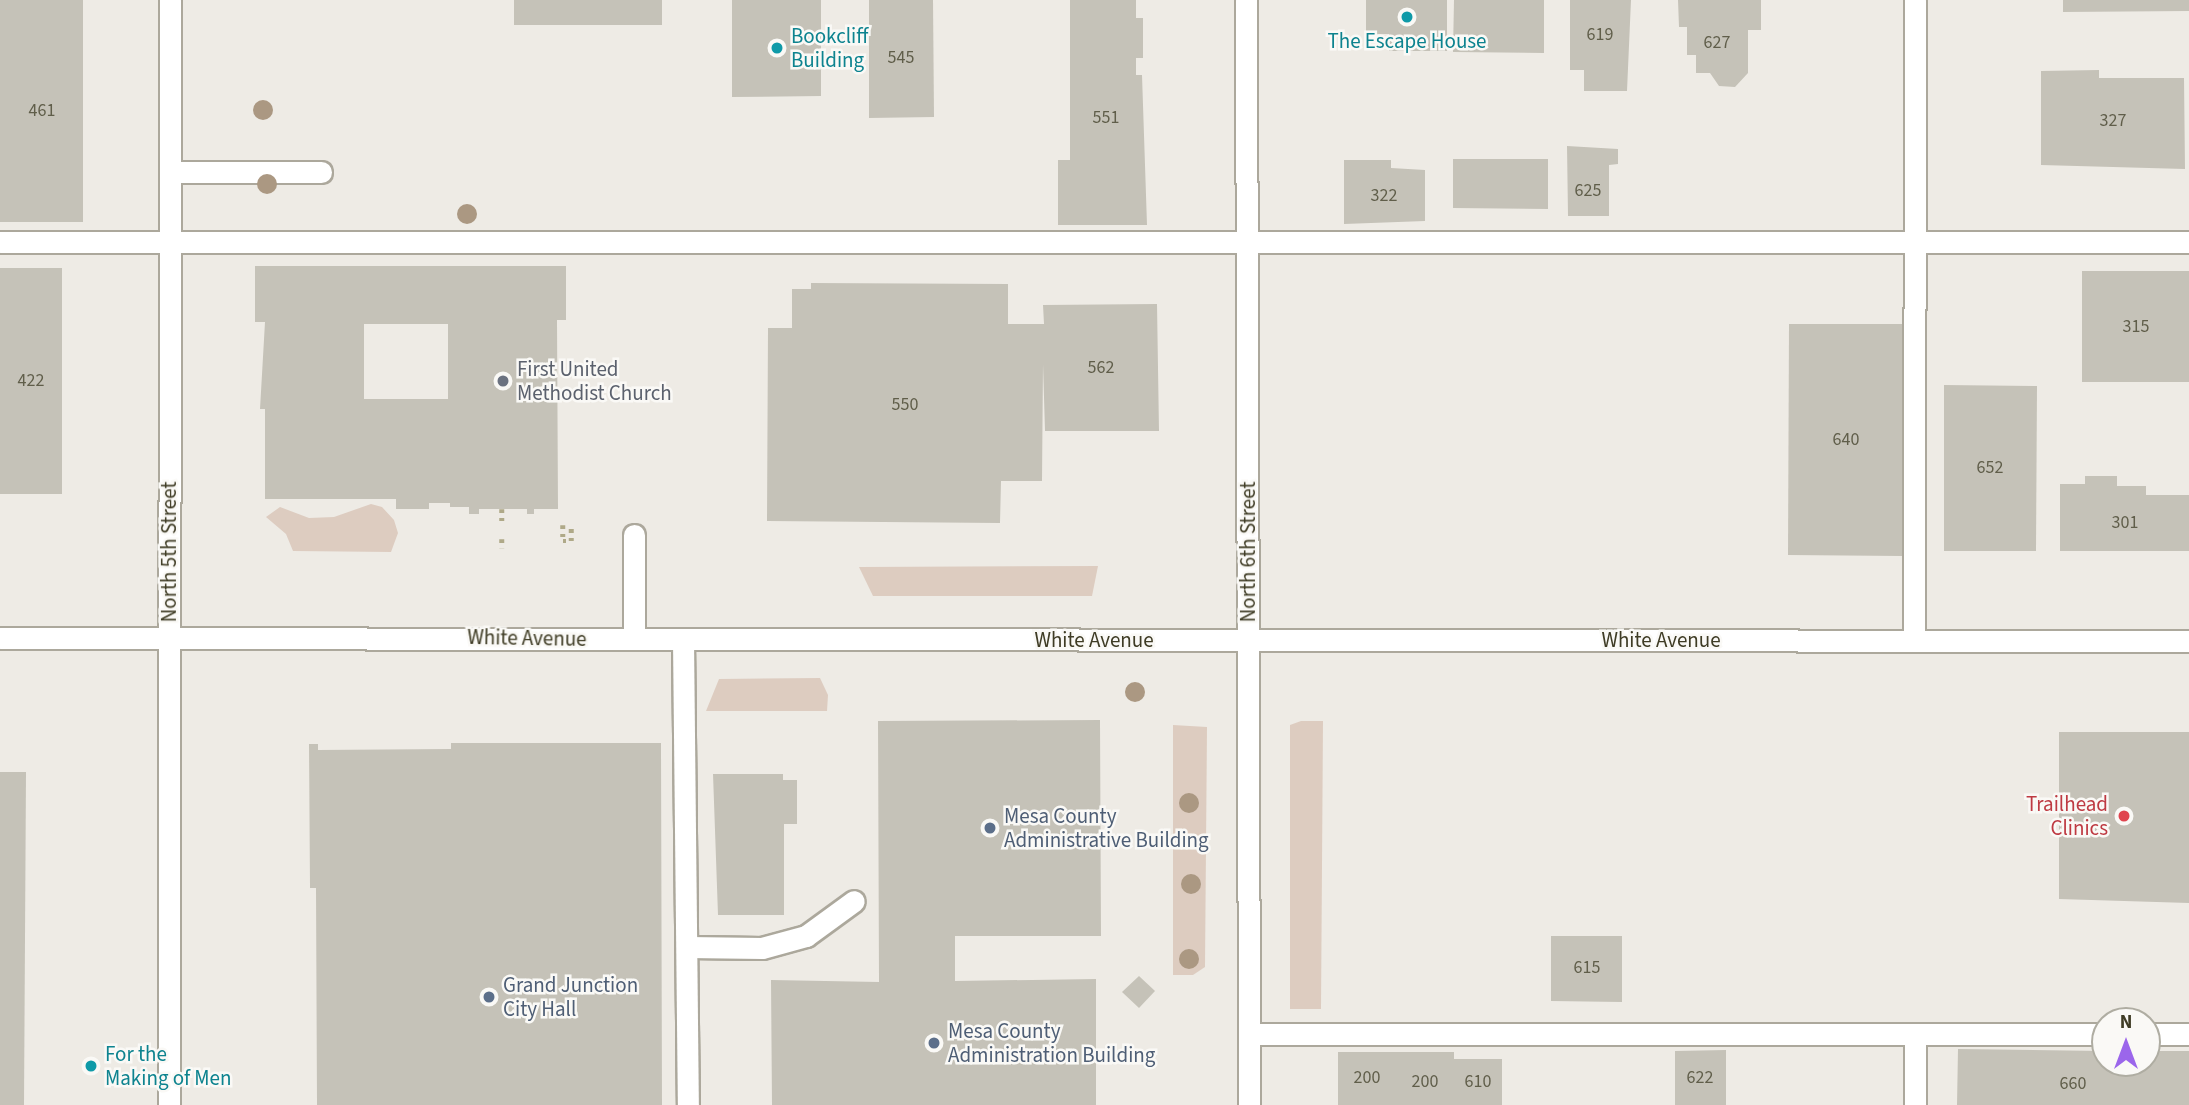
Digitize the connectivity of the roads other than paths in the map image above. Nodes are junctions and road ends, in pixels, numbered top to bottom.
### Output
1 (170, 0) edge
2 (1246, 0) edge
3 (1915, 0) edge
4 (170, 172) junction
5 (321, 172) dead end
6 (170, 240) junction
7 (0, 242) edge
8 (2189, 242) edge
9 (1247, 244) junction
10 (1915, 244) junction
11 (634, 535) dead end
12 (169, 637) junction
13 (0, 638) edge
14 (634, 639) junction
15 (683, 639) junction
16 (1249, 640) junction
17 (1914, 641) junction
18 (2189, 641) edge
19 (853, 901) dead end
20 (687, 947) junction
21 (1249, 1034) junction
22 (1915, 1034) junction
23 (2091, 1034) edge
24 (2161, 1034) edge
25 (2189, 1034) edge
26 (169, 1105) edge
27 (688, 1105) edge
28 (1249, 1105) edge
29 (1915, 1105) edge

1 - 4 street, North 5th Street
2 - 9 street, North 6th Street
3 - 10 street
4 - 5 street
4 - 6 street, North 5th Street
6 - 7 street
6 - 9 street
6 - 12 street, North 5th Street
8 - 10 street
9 - 10 street
9 - 16 street, North 6th Street
10 - 17 street
11 - 14 street
12 - 13 street, White Avenue
12 - 14 street, White Avenue
12 - 26 street, North 5th Street
14 - 15 street, White Avenue
15 - 16 street, White Avenue
15 - 20 street
16 - 17 street, White Avenue
16 - 21 street, North 6th Street
17 - 18 street, White Avenue
19 - 20 street
20 - 27 street
21 - 22 street
21 - 28 street, North 6th Street
22 - 23 street
22 - 29 street
24 - 25 street

